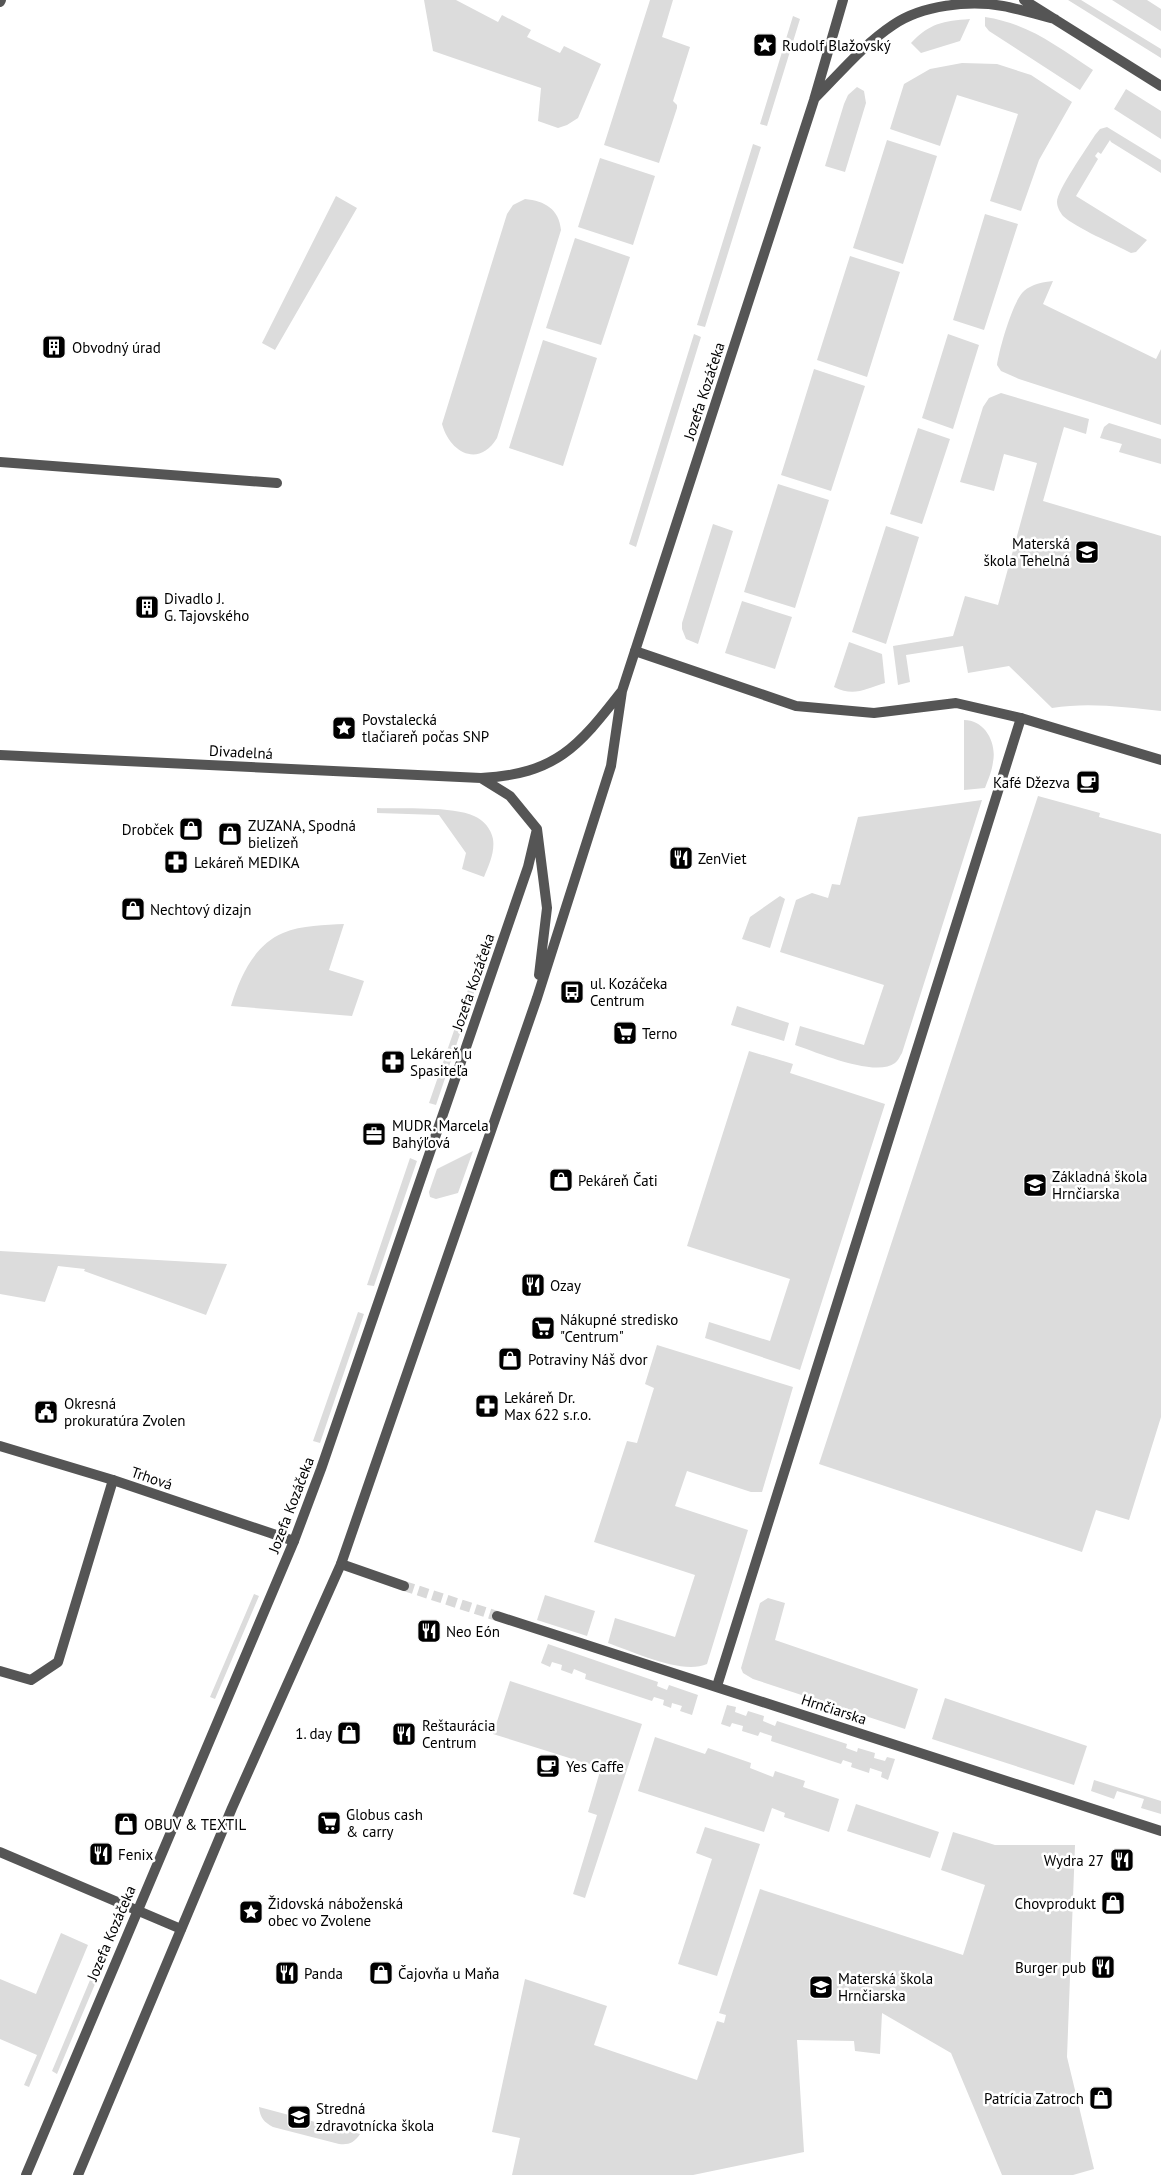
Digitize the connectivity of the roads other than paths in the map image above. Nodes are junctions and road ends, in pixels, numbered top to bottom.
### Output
1 (843, 0) edge
2 (1024, 0) edge
3 (1055, 19) junction
4 (1161, 86) edge
5 (814, 100) junction
6 (0, 462) edge
7 (277, 483) dead end
8 (635, 652) junction
9 (622, 691) junction
10 (1021, 718) junction
11 (0, 755) edge
12 (1161, 760) edge
13 (481, 778) junction
14 (537, 829) junction
15 (537, 998) junction
16 (0, 1446) edge
17 (113, 1480) junction
18 (294, 1541) junction
19 (340, 1564) junction
20 (404, 1586) tunnel mouth
21 (497, 1616) tunnel mouth
22 (0, 1671) edge
23 (717, 1686) junction
24 (1161, 1831) edge
25 (0, 1852) edge
26 (137, 1910) junction
27 (181, 1929) junction
28 (26, 2175) edge
29 (78, 2175) edge

1 - 5 street, Jozefa Kozáčeka
2 - 3 street
3 - 4 street
3 - 5 street, Jozefa Kozáčeka
5 - 8 street, Jozefa Kozáčeka
6 - 7 street
8 - 9 street, Jozefa Kozáčeka
8 - 10 street
9 - 13 street, Jozefa Kozáčeka
9 - 15 street, Jozefa Kozáčeka
10 - 12 street
10 - 23 street
11 - 13 street, Divadelná
13 - 14 street
14 - 15 street, Jozefa Kozáčeka
14 - 18 street, Jozefa Kozáčeka
15 - 19 street, Jozefa Kozáčeka
16 - 17 street, Trhová
17 - 18 street, Trhová
17 - 22 street
18 - 26 street, Jozefa Kozáčeka
19 - 20 street
19 - 27 street, Jozefa Kozáčeka
21 - 23 street, Hrnčiarska
23 - 24 street, Hrnčiarska
25 - 26 street
26 - 27 street
26 - 28 street, Jozefa Kozáčeka
27 - 29 street, Jozefa Kozáčeka

